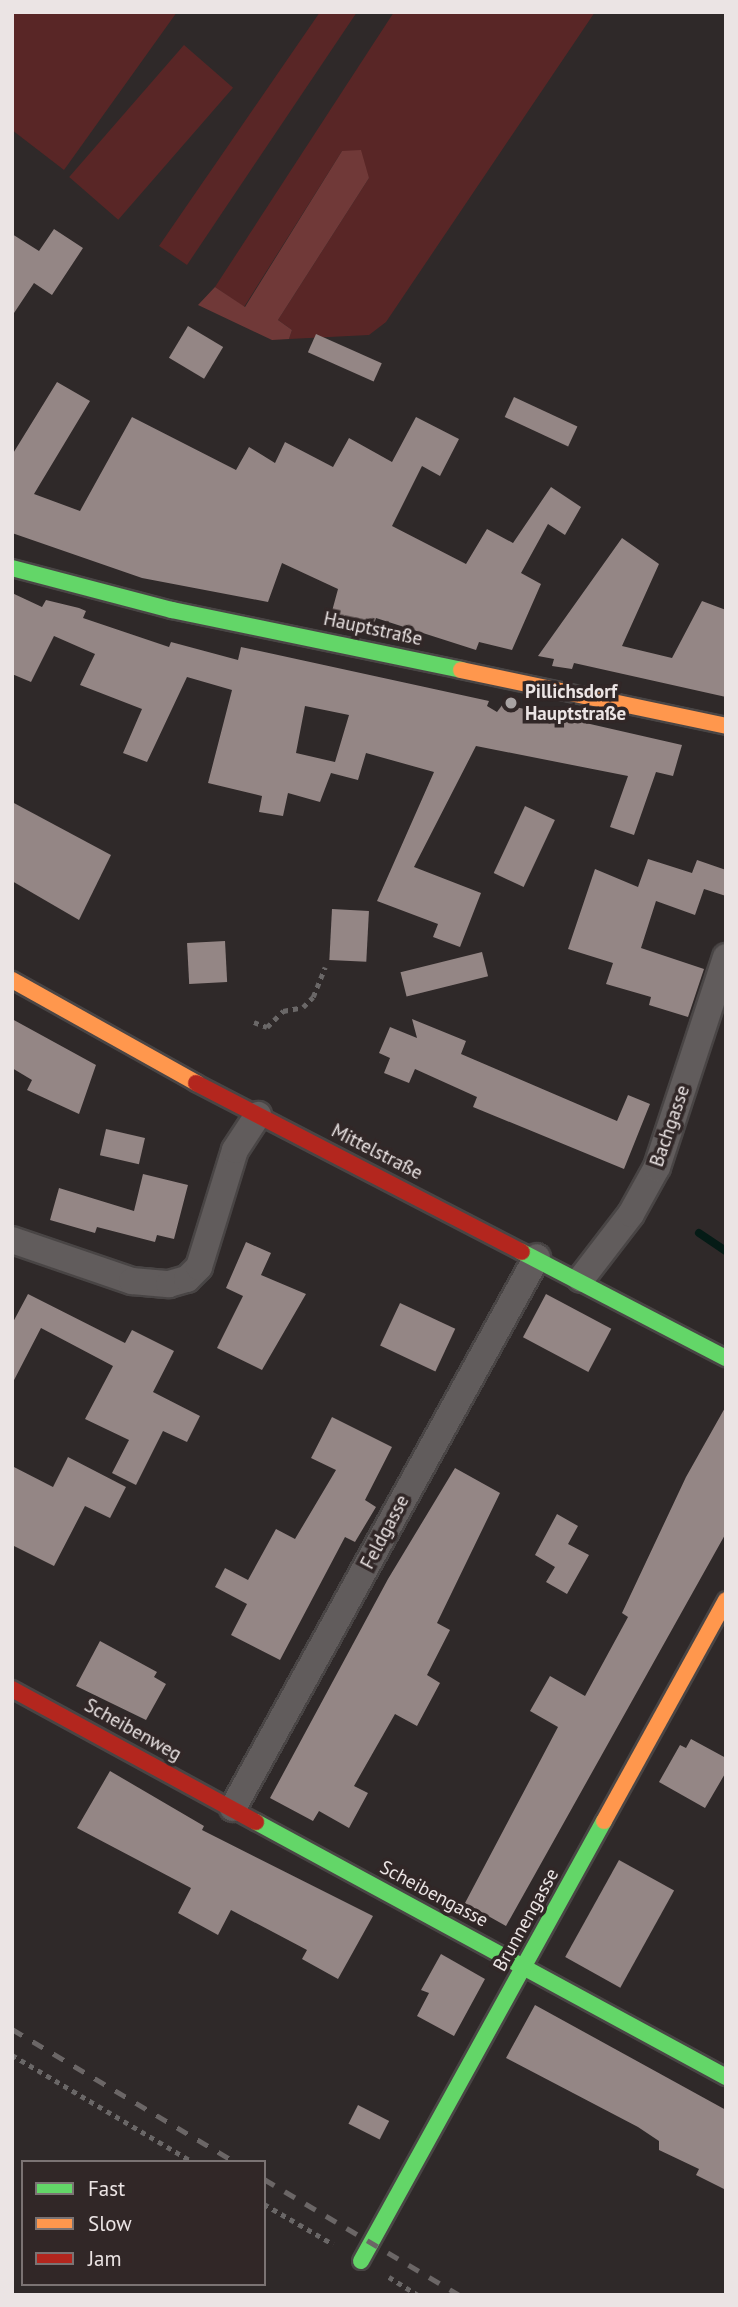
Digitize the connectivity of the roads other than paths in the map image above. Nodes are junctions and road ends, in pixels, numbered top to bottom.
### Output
1 (12, 568) edge
2 (726, 726) edge
3 (726, 957) edge
4 (12, 980) edge
5 (258, 1115) junction
6 (12, 1240) edge
7 (537, 1256) junction
8 (580, 1279) junction
9 (726, 1358) edge
10 (726, 1600) edge
11 (12, 1689) edge
12 (233, 1808) junction
13 (524, 1966) junction
14 (726, 2077) edge
15 (360, 2261) dead end

1 - 2 street, Hauptstraße
3 - 8 street, Bachgasse
4 - 5 street, Mittelstraße
5 - 6 street
5 - 7 street, Mittelstraße
7 - 8 street, Mittelstraße
7 - 12 street, Feldgasse
8 - 9 street, Mittelstraße
10 - 13 street, Brunnengasse
11 - 12 street, Scheibenweg
12 - 13 street, Scheibengasse
13 - 14 street, Scheibengasse
13 - 15 street, Brunnengasse

